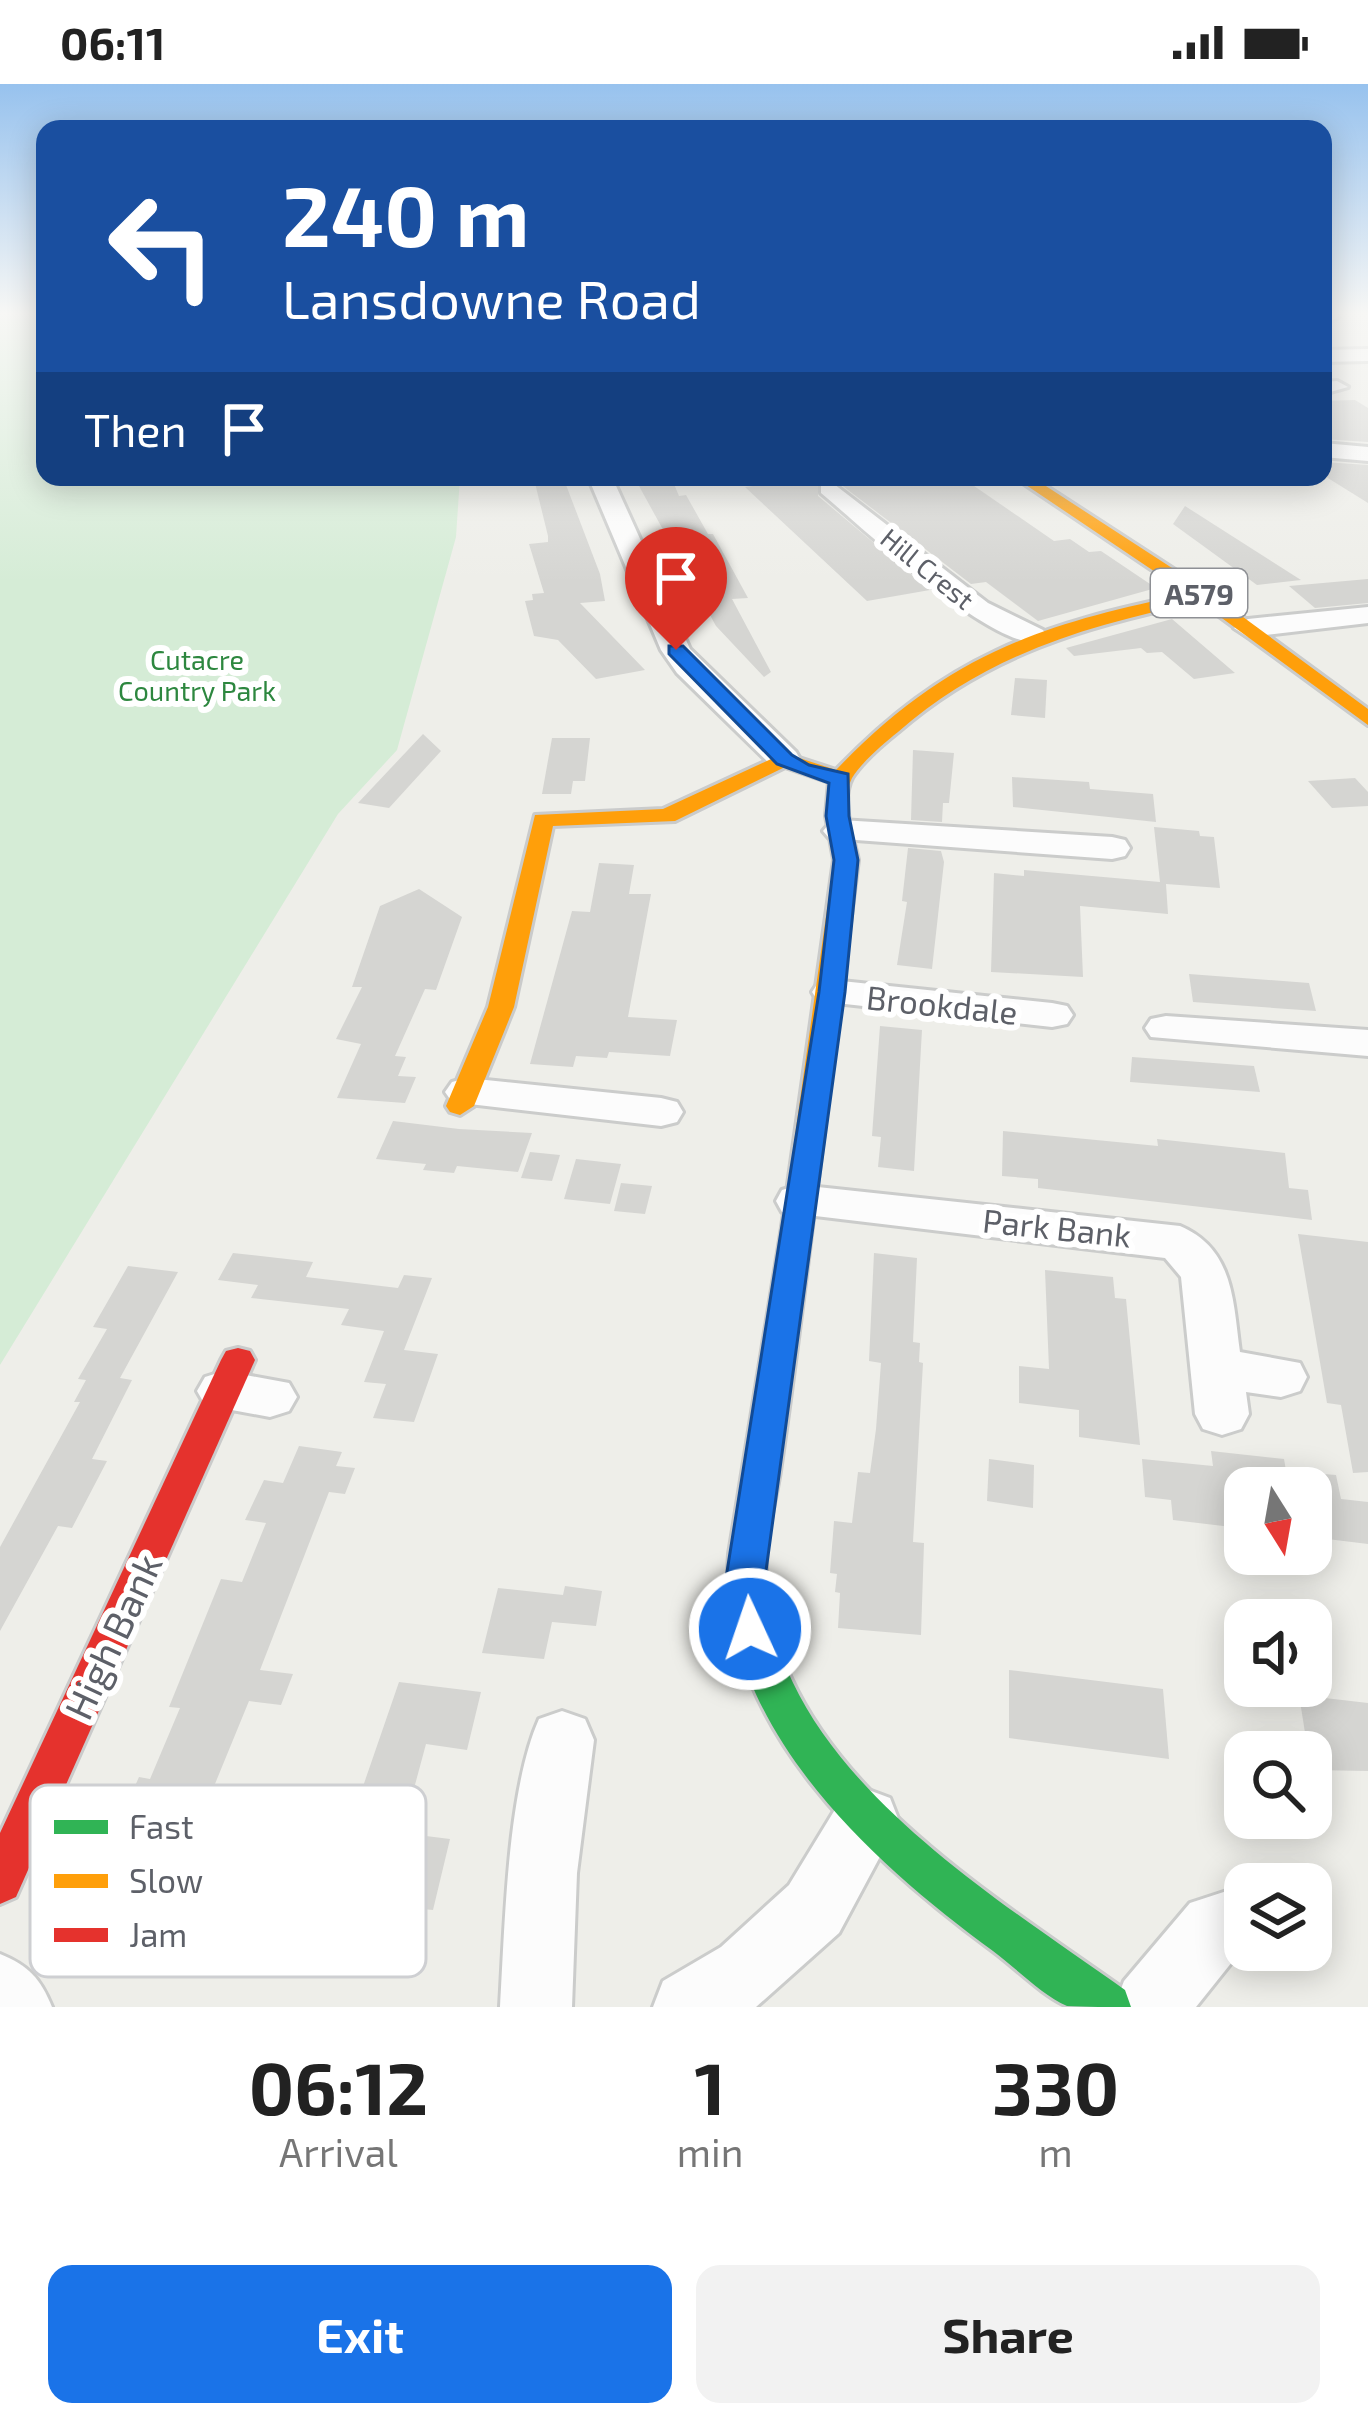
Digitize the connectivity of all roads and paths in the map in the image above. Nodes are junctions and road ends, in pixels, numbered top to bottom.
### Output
1 (1332, 451) edge
2 (1368, 454) edge
3 (604, 486) edge
4 (1036, 486) edge
5 (830, 488) dead end
6 (1203, 596) junction
7 (1368, 615) edge
8 (1248, 628) junction
9 (1033, 636) junction
10 (1368, 719) edge
11 (784, 759) junction
12 (840, 779) junction
13 (842, 831) junction
14 (1112, 848) dead end
15 (832, 992) junction
16 (1052, 1015) dead end
17 (1166, 1028) dead end
18 (1368, 1043) edge
19 (464, 1099) joint
20 (643, 1119) dead end
21 (799, 1201) junction
22 (1281, 1377) dead end
23 (244, 1383) dead end
24 (562, 1740) dead end
25 (47, 1785) edge
26 (30, 1821) edge
27 (866, 1821) junction
28 (0, 1882) edge
29 (1224, 1926) edge
30 (0, 1990) edge
31 (16, 2007) edge
32 (536, 2007) edge
33 (689, 2007) edge
34 (1108, 2007) edge
35 (1150, 2007) edge

1 - 2 street
3 - 11 street
4 - 6 main road, A579
5 - 9 street, Hill Crest
6 - 8 main road, A579
6 - 9 main road
7 - 8 street
8 - 10 main road, A579
9 - 12 main road
11 - 12 main road
11 - 19 main road
12 - 13 main road
13 - 14 street
13 - 15 main road
15 - 16 street, Brookdale
15 - 21 main road
17 - 18 street
19 - 20 street
21 - 22 street, Park Bank
21 - 27 main road
23 - 25 main road, High Bank
24 - 32 street
26 - 28 main road, High Bank
27 - 33 street
27 - 34 main road
29 - 35 street
30 - 31 street

